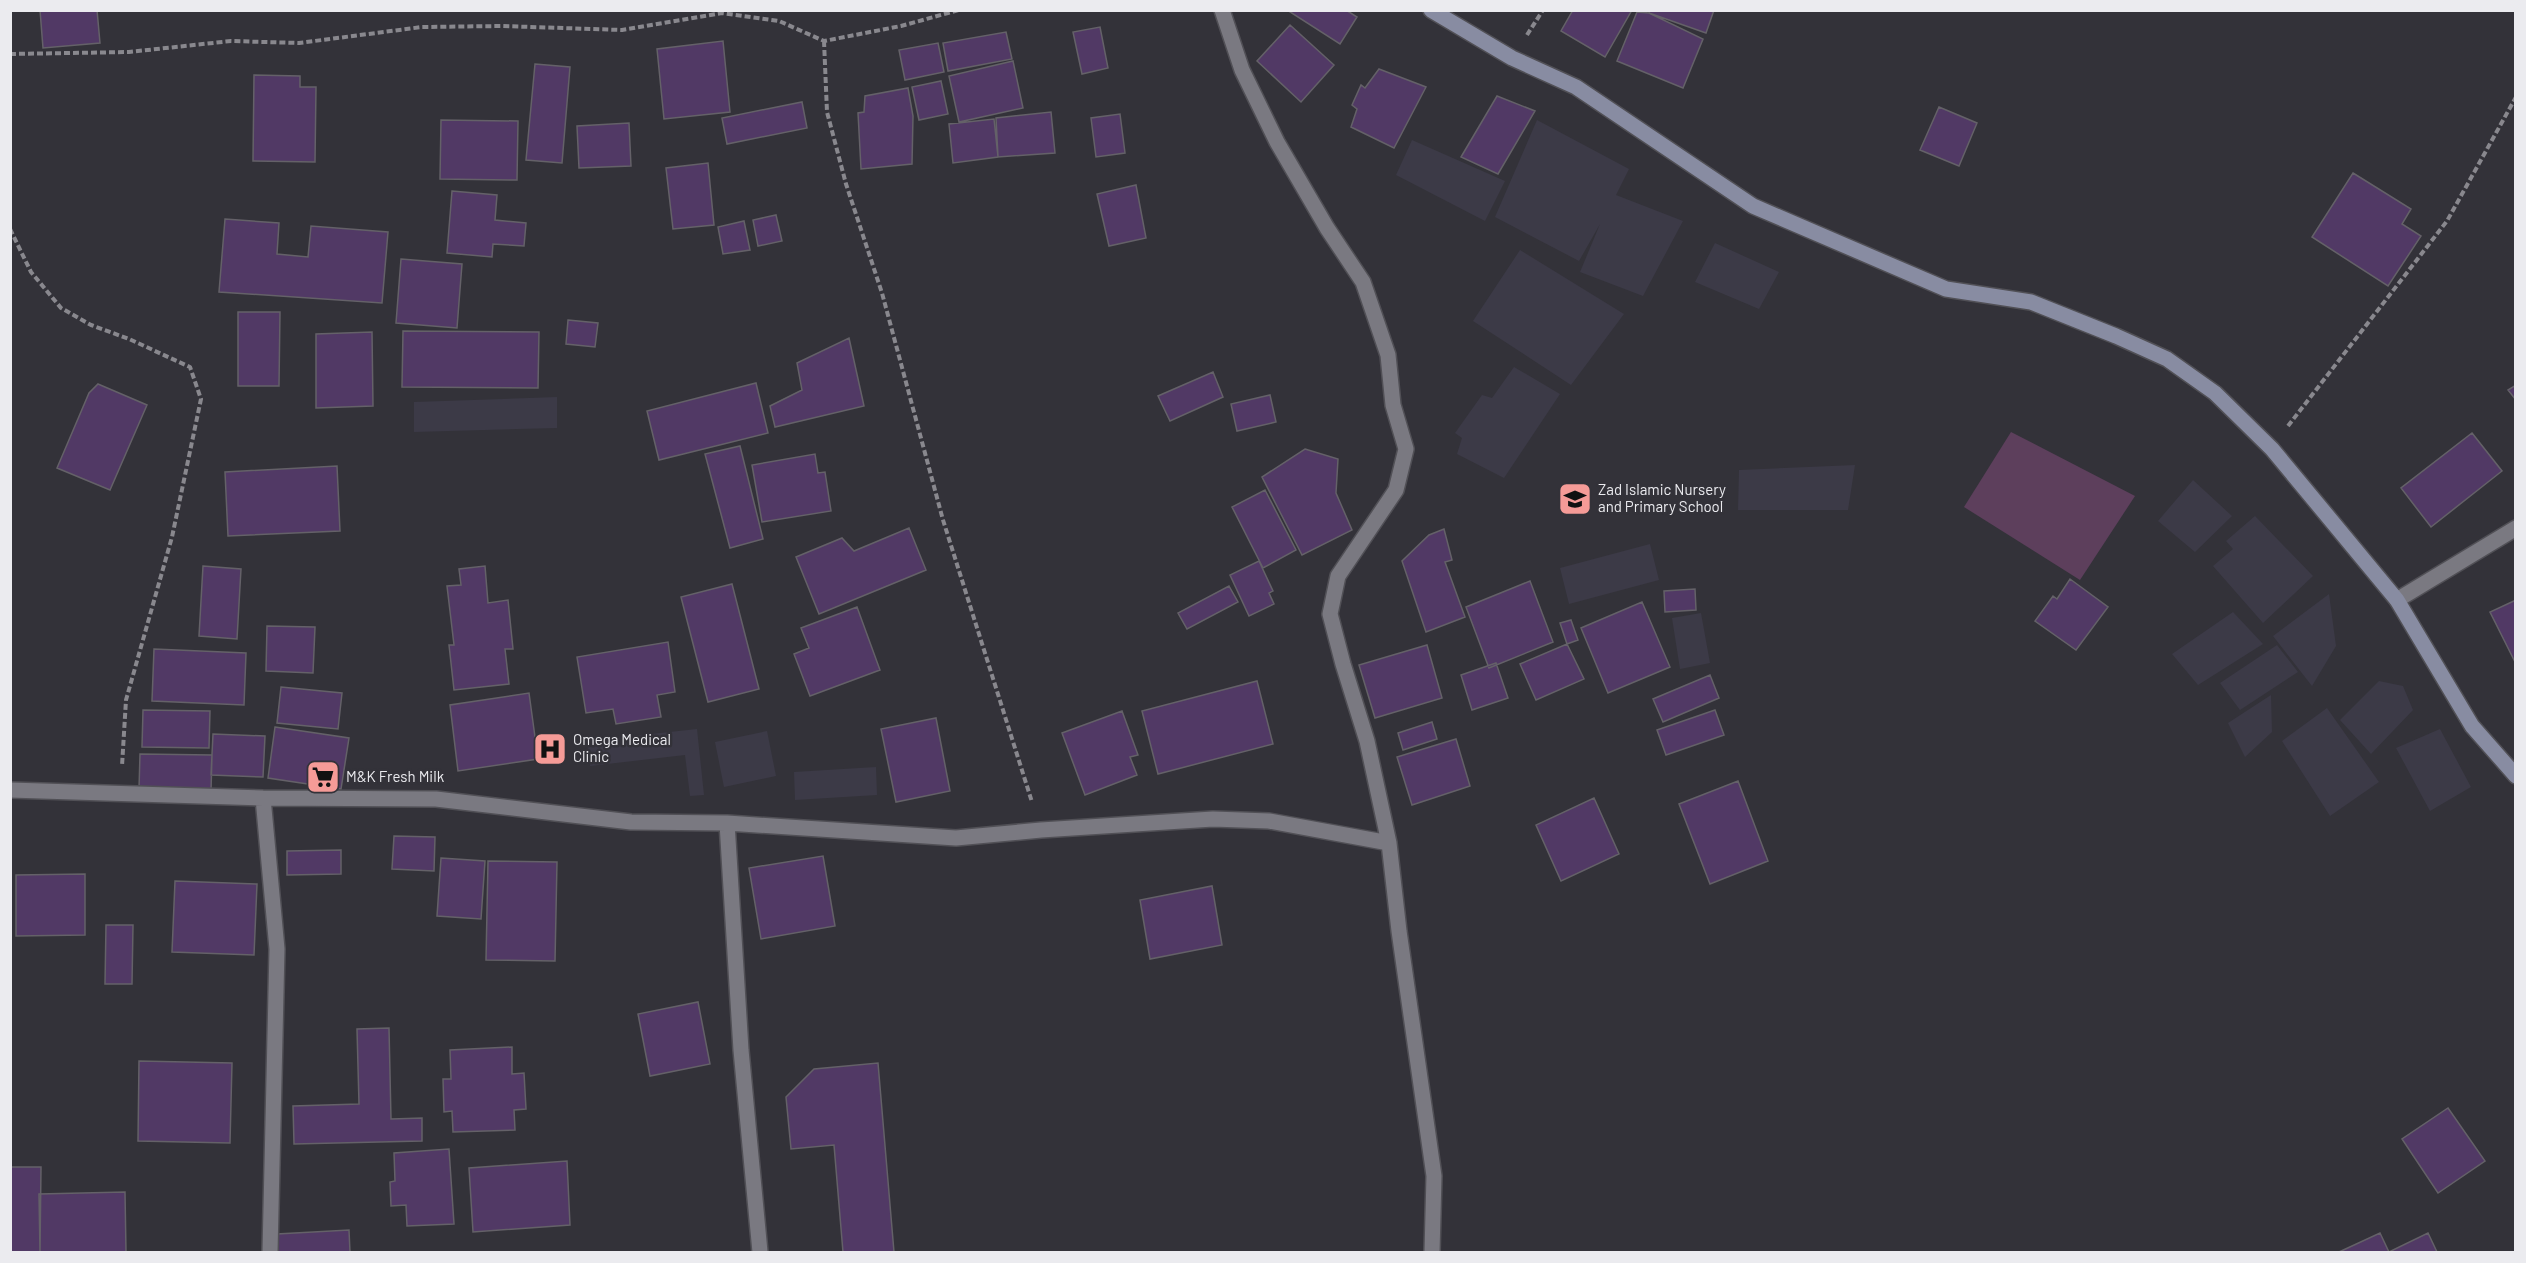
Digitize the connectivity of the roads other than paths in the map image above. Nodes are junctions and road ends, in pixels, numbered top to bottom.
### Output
1 (1222, 10) edge
2 (1431, 10) edge
3 (2516, 528) edge
4 (2397, 600) junction
5 (2516, 776) edge
6 (10, 790) edge
7 (263, 798) junction
8 (728, 823) junction
9 (1389, 843) junction
10 (270, 1252) edge
11 (760, 1252) edge
12 (1432, 1252) edge

1 - 9 street
2 - 4 street
3 - 4 street
4 - 5 street
6 - 7 street
7 - 8 street
7 - 10 street
8 - 9 street
8 - 11 street
9 - 12 street

